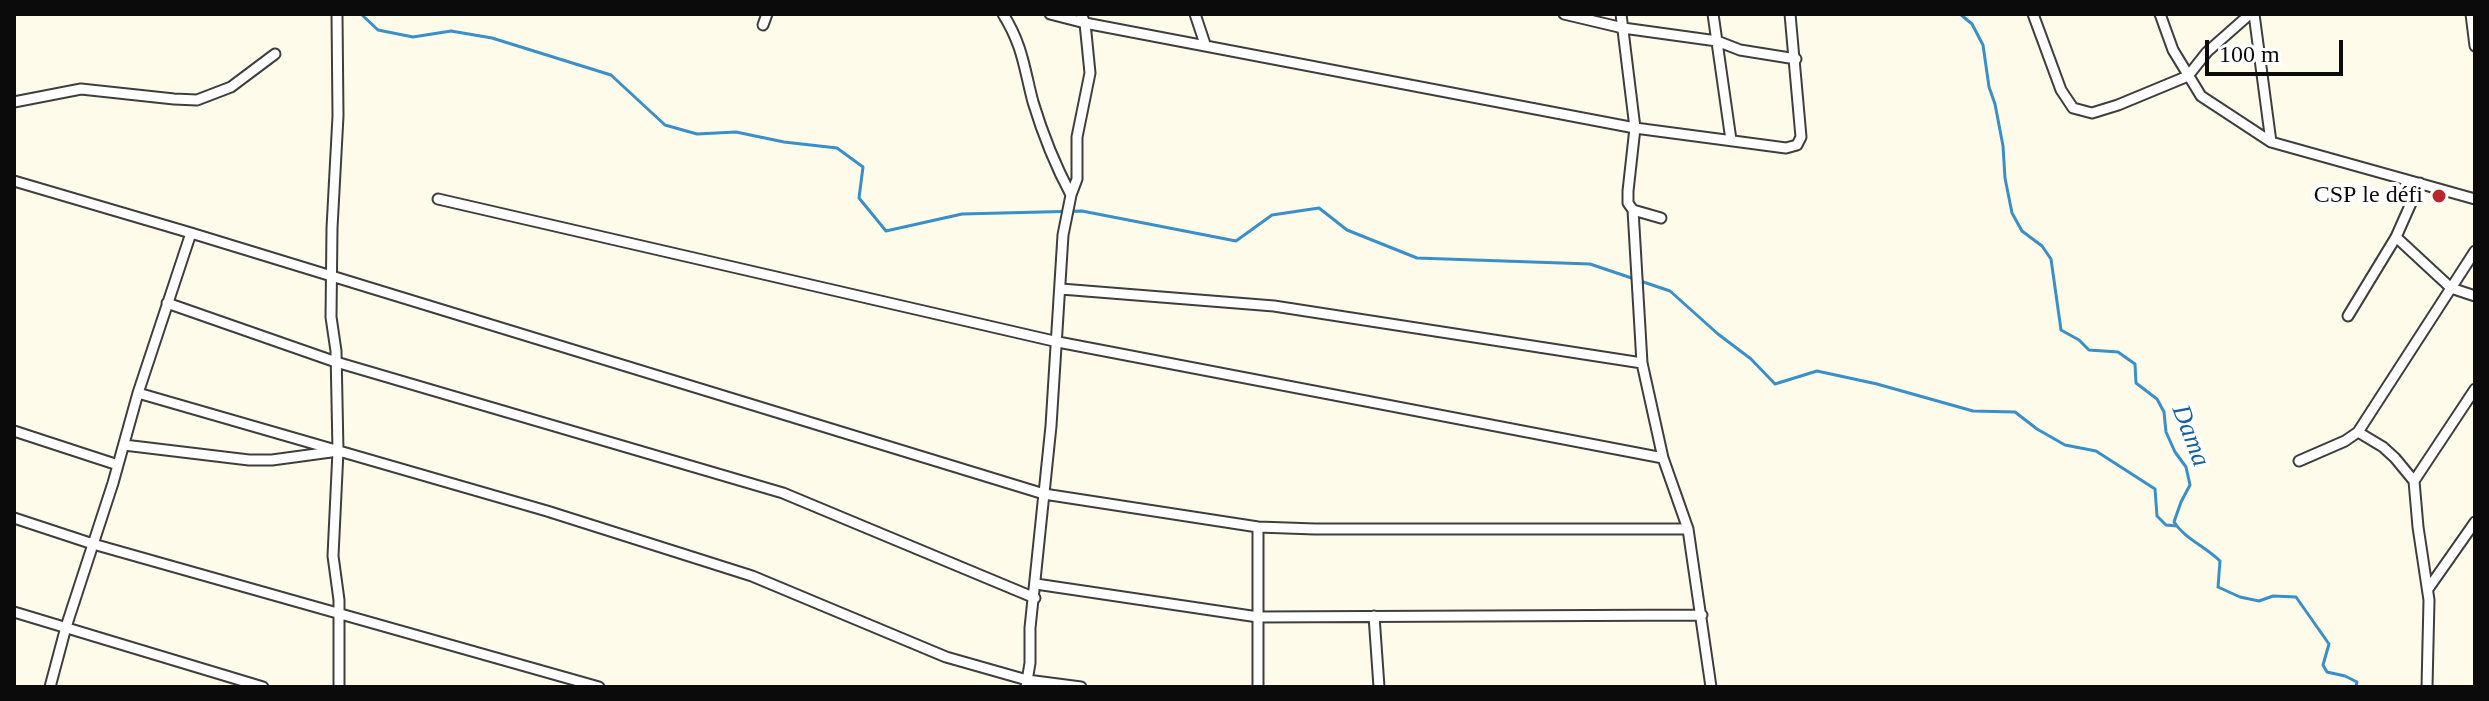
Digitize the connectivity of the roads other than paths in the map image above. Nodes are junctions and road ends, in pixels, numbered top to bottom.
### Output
1 (337, 14) edge
2 (767, 14) edge
3 (1003, 14) edge
4 (1050, 14) edge
5 (1195, 14) edge
6 (1564, 14) edge
7 (1621, 14) edge
8 (1713, 14) edge
9 (1790, 14) edge
10 (2033, 14) edge
11 (2160, 14) edge
12 (2252, 14) edge
13 (2471, 14) edge
14 (1083, 18) edge
15 (763, 25) dead end
16 (1623, 28) junction
17 (1717, 41) junction
18 (1205, 44) junction
19 (2475, 46) edge
20 (275, 54) dead end
21 (1796, 59) junction
22 (2188, 76) junction
23 (14, 102) edge
24 (1635, 128) junction
25 (1731, 140) junction
26 (2271, 142) junction
27 (15, 183) edge
28 (2420, 183) junction
29 (1071, 195) junction
30 (438, 199) dead end
31 (2475, 199) edge
32 (1633, 210) junction
33 (1661, 218) dead end
34 (191, 233) junction
35 (2396, 237) junction
36 (2475, 251) edge
37 (332, 276) junction
38 (2451, 288) junction
39 (1061, 289) junction
40 (2475, 296) edge
41 (167, 303) junction
42 (2348, 316) dead end
43 (1058, 342) junction
44 (336, 362) junction
45 (1642, 363) junction
46 (2475, 389) edge
47 (138, 393) junction
48 (14, 431) edge
49 (2358, 432) junction
50 (124, 445) junction
51 (338, 451) junction
52 (1663, 458) junction
53 (2299, 461) dead end
54 (118, 465) junction
55 (2414, 481) junction
56 (1044, 494) junction
57 (14, 518) edge
58 (2475, 522) edge
59 (1258, 527) junction
60 (1688, 529) junction
61 (93, 544) junction
62 (1036, 584) junction
63 (2428, 589) junction
64 (1035, 598) junction
65 (14, 612) edge
66 (340, 612) junction
67 (1702, 615) junction
68 (1374, 616) junction
69 (1258, 617) junction
70 (66, 627) junction
71 (1026, 684) edge
72 (50, 687) edge
73 (263, 687) edge
74 (339, 687) edge
75 (599, 687) edge
76 (1081, 687) edge
77 (1258, 687) edge
78 (1379, 687) edge
79 (1711, 687) edge
80 (2427, 687) edge

1 - 37 street
2 - 15 street
3 - 29 street
4 - 14 street
5 - 18 street
6 - 16 street
7 - 16 street
8 - 17 street
9 - 21 street
10 - 22 street
11 - 22 street
12 - 22 street
12 - 26 street
13 - 19 street
14 - 18 street
14 - 29 street
16 - 17 street
16 - 24 street
17 - 21 street
17 - 25 street
18 - 24 street
20 - 23 street
21 - 25 street
22 - 26 street
24 - 25 street
24 - 32 street
26 - 28 street
27 - 34 street
28 - 31 street
28 - 35 street
29 - 39 street
30 - 43 street
32 - 33 street
32 - 45 street
34 - 37 street
34 - 41 street
35 - 38 street
35 - 42 street
36 - 38 street
37 - 44 street
37 - 56 street
38 - 40 street
38 - 49 street
39 - 43 street
39 - 45 street
41 - 44 street
41 - 47 street
43 - 52 street
43 - 56 street
44 - 51 street
44 - 64 street
45 - 52 street
46 - 55 street
47 - 50 street
47 - 51 street
48 - 54 street
49 - 53 street
49 - 55 street
50 - 51 street
50 - 54 street
51 - 66 street
51 - 71 street
52 - 60 street
54 - 61 street
55 - 63 street
56 - 59 street
56 - 62 street
57 - 61 street
58 - 63 street
59 - 60 street
59 - 69 street
60 - 67 street
61 - 66 street
61 - 70 street
62 - 64 street
62 - 69 street
63 - 80 street
64 - 71 street
65 - 70 street
66 - 74 street
66 - 75 street
67 - 68 street
67 - 79 street
68 - 69 street
68 - 78 street
69 - 77 street
70 - 72 street
70 - 73 street
71 - 76 street

